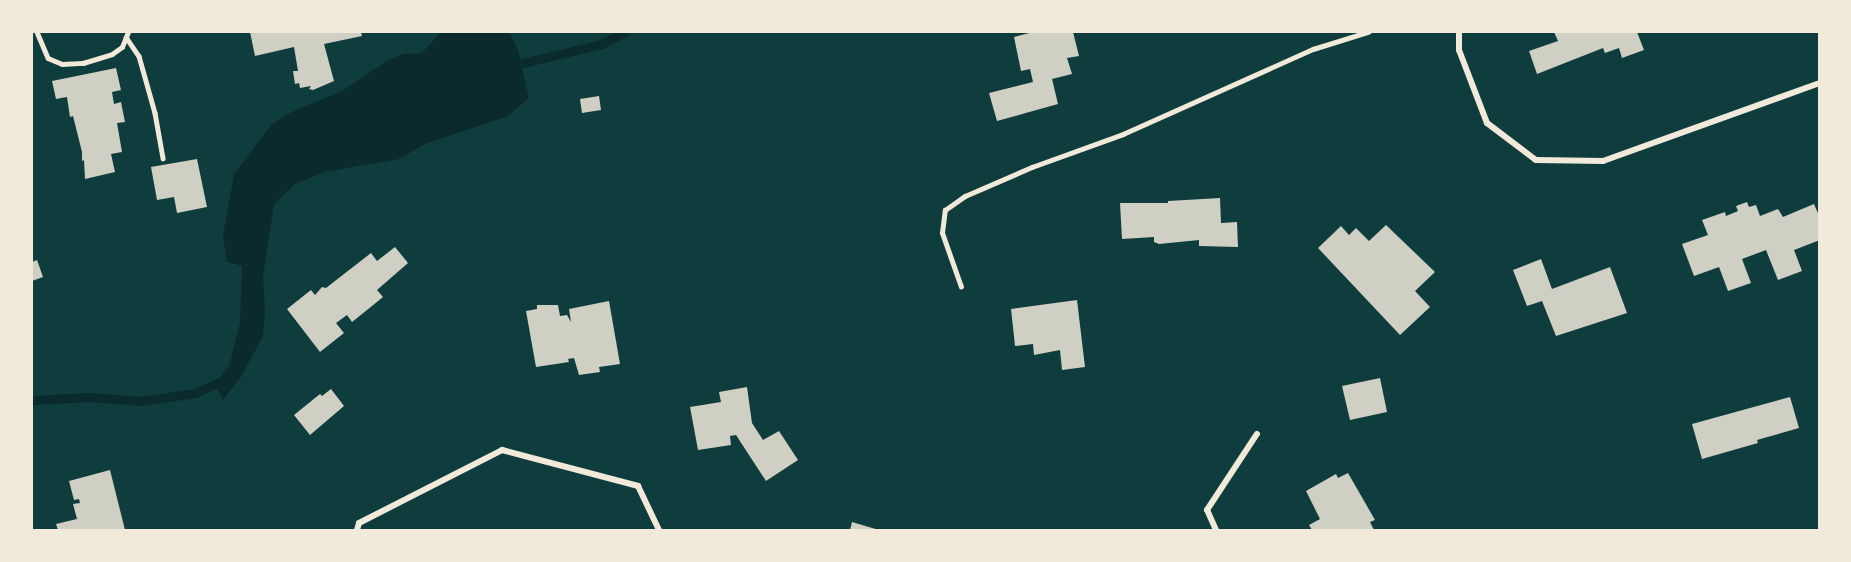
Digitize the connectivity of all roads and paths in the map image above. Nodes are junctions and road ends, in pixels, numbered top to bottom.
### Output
1 (37, 32) edge
2 (1368, 32) edge
3 (1459, 32) edge
4 (127, 34) edge
5 (1820, 83) edge
6 (164, 158) dead end
7 (961, 287) dead end
8 (1257, 435) dead end
9 (357, 531) edge
10 (659, 531) edge
11 (1216, 531) edge

1 - 4 lane
2 - 7 lane
3 - 5 street
4 - 6 lane
8 - 11 street
9 - 10 street

